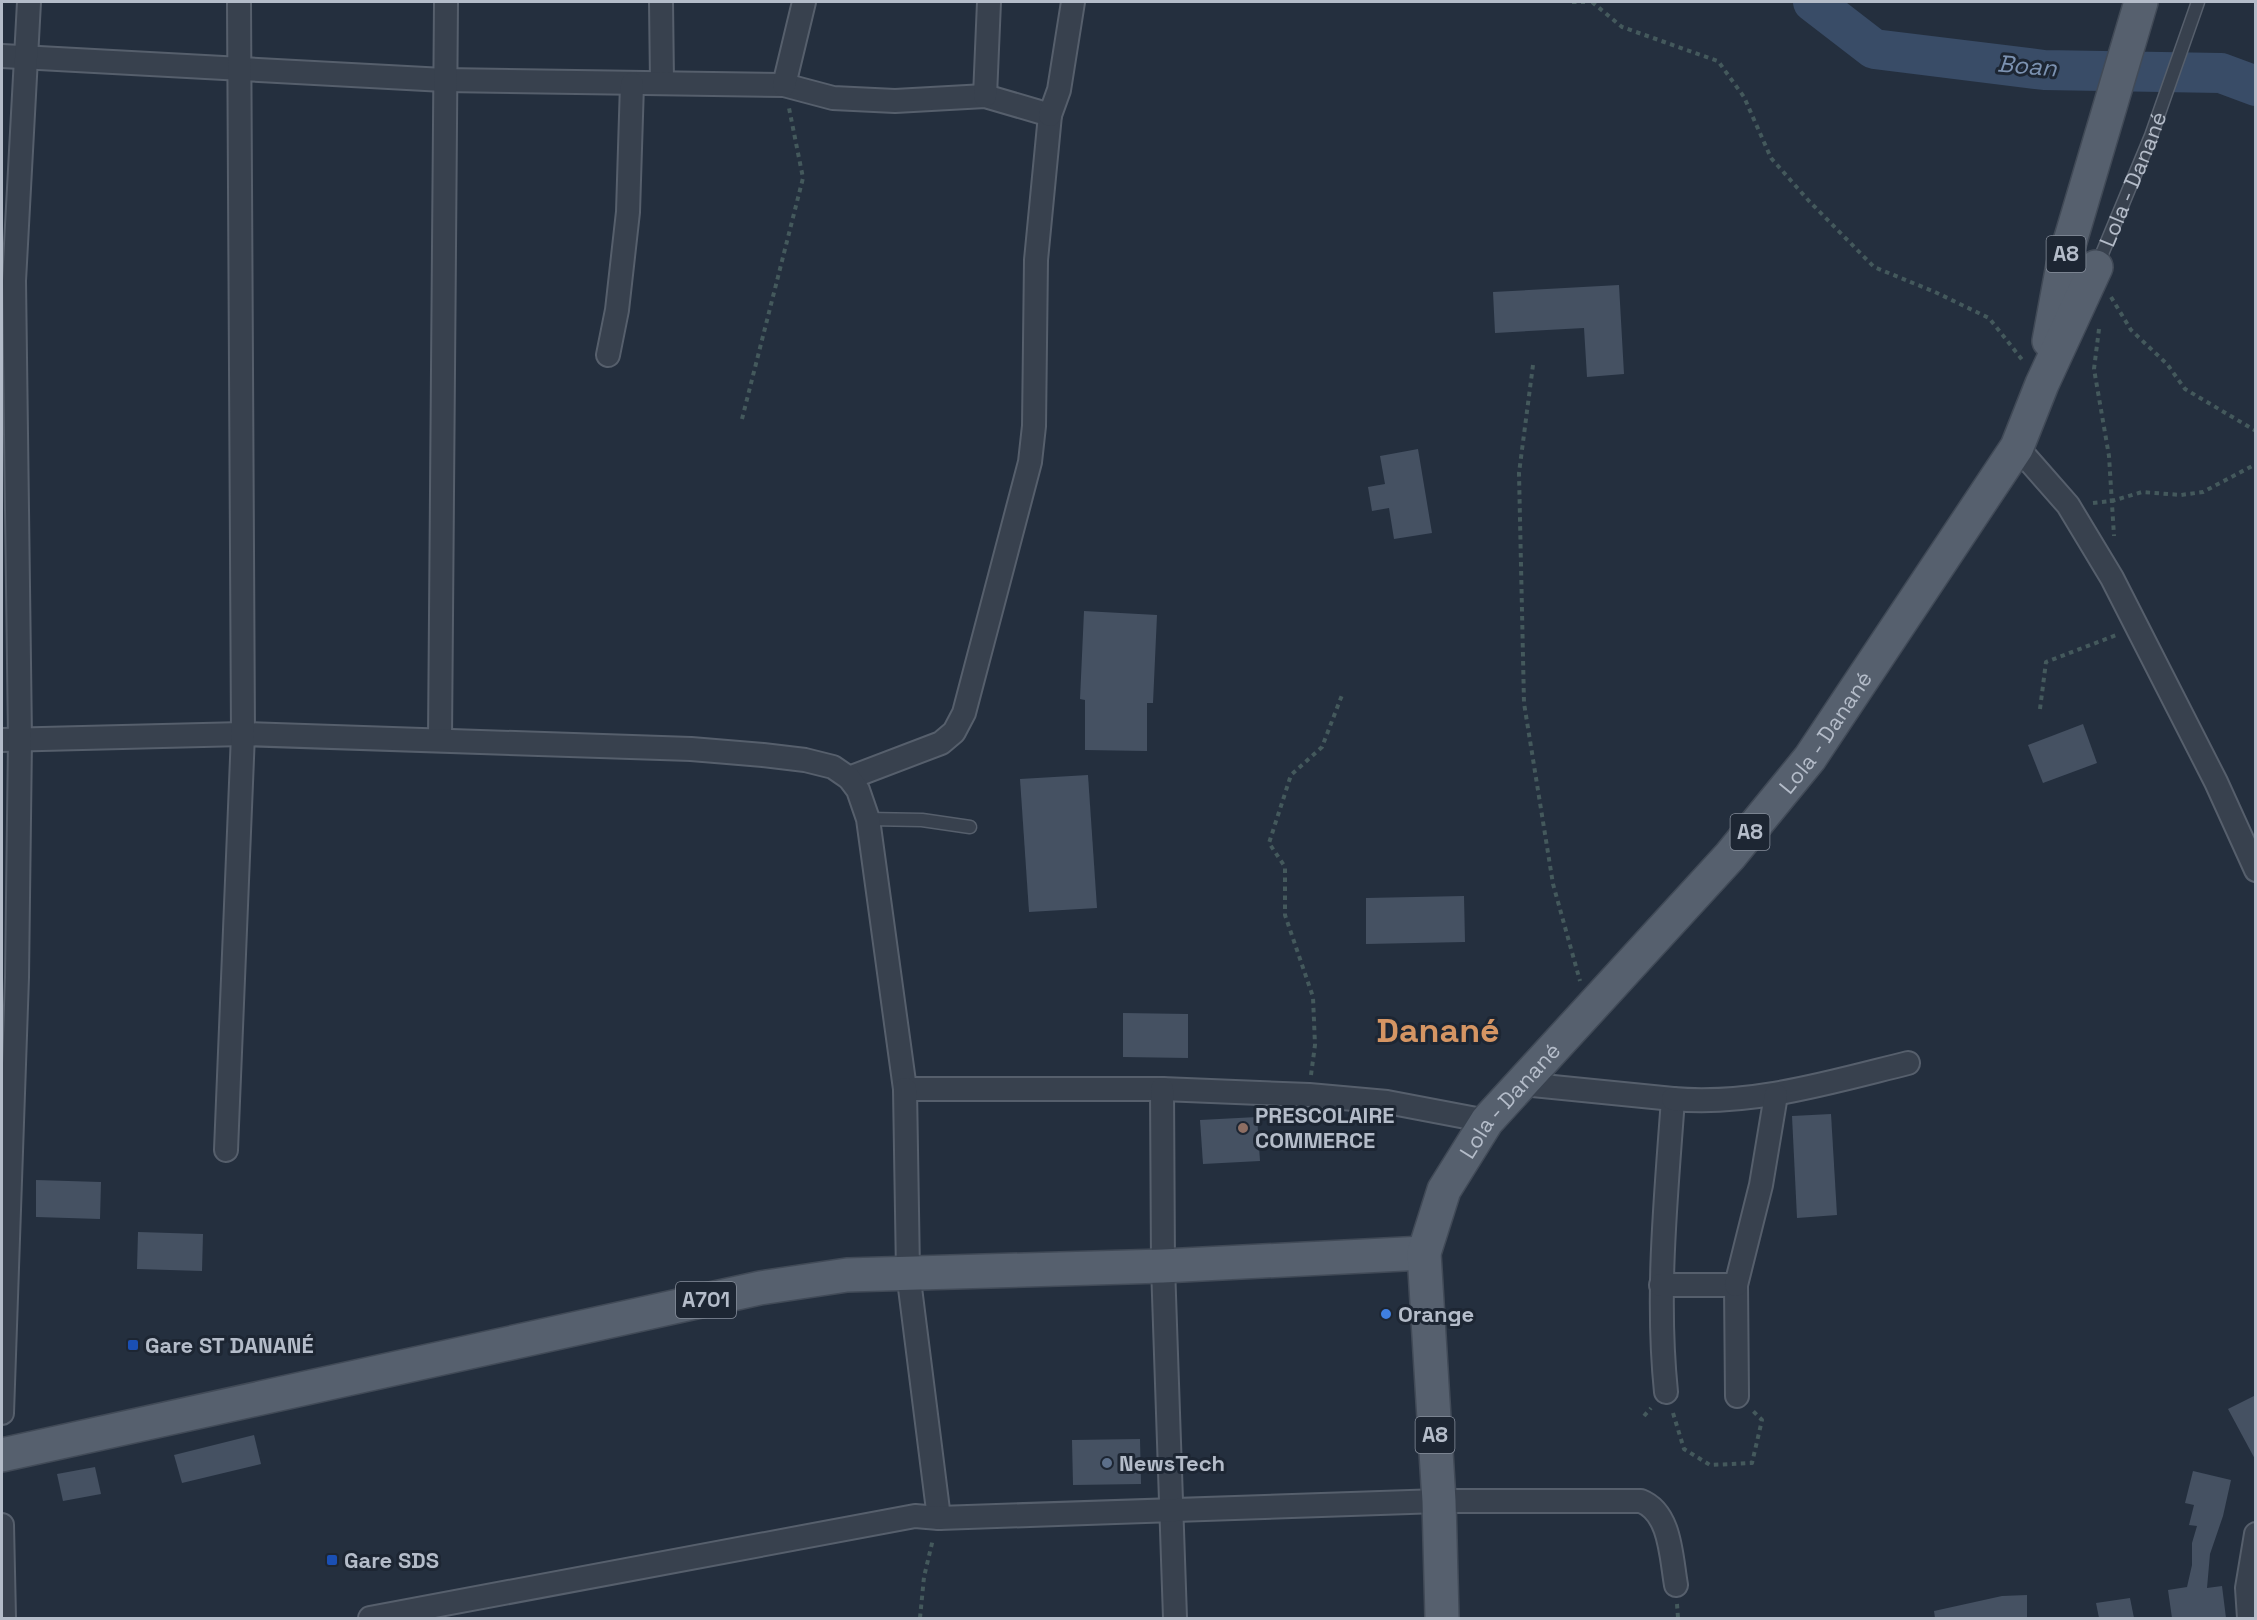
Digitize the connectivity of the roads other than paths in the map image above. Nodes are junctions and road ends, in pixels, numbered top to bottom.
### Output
1 (29, 2) edge
2 (239, 2) edge
3 (446, 2) edge
4 (661, 2) edge
5 (804, 2) edge
6 (989, 2) edge
7 (1073, 2) edge
8 (2198, 2) edge
9 (2139, 7) edge
10 (2, 56) edge
11 (27, 57) junction
12 (238, 68) junction
13 (444, 80) junction
14 (662, 82) junction
15 (633, 84) junction
16 (784, 85) junction
17 (985, 96) junction
18 (1050, 116) junction
19 (2096, 267) joint
20 (8, 281) edge
21 (608, 355) dead end
22 (2042, 384) junction
23 (2017, 447) junction
24 (9, 511) edge
25 (243, 734) junction
26 (11, 740) edge
27 (440, 740) junction
28 (849, 778) junction
29 (868, 819) junction
30 (970, 826) dead end
31 (2256, 870) edge
32 (9, 978) edge
33 (1908, 1063) dead end
34 (1523, 1084) junction
35 (905, 1089) junction
36 (1162, 1089) junction
37 (1776, 1095) junction
38 (1672, 1099) junction
39 (1488, 1121) junction
40 (226, 1150) dead end
41 (1424, 1253) junction
42 (1163, 1266) junction
43 (908, 1272) junction
44 (1661, 1284) junction
45 (1736, 1285) junction
46 (1666, 1392) road end
47 (1737, 1396) road end
48 (2, 1413) edge
49 (2, 1455) edge
50 (1439, 1501) junction
51 (1171, 1509) junction
52 (939, 1518) junction
53 (2, 1525) edge
54 (2256, 1534) edge
55 (1676, 1585) dead end
56 (3, 1618) edge
57 (370, 1618) edge
58 (1175, 1618) edge
59 (1442, 1618) edge
60 (2249, 1618) edge

1 - 11 street
2 - 12 street
3 - 13 street
4 - 14 street
5 - 16 street
6 - 17 street
7 - 18 street
8 - 19 lane, Lola - Danané / A8
9 - 22 main road, Lola - Danané / A8
10 - 11 street
11 - 12 street
11 - 20 street
12 - 13 street
12 - 25 street
13 - 15 street
13 - 27 street
14 - 15 street
14 - 16 street
15 - 21 street
16 - 17 street
17 - 18 street
18 - 28 street
19 - 22 main road, Lola - Danané / A8
20 - 24 street
22 - 23 main road, Lola - Danané / A8
23 - 31 street
23 - 34 main road, Lola - Danané / A8
24 - 26 street
25 - 26 street
25 - 27 street
25 - 40 street
26 - 32 street
27 - 28 street
28 - 29 street
29 - 30 lane
29 - 35 street
32 - 48 street
33 - 37 street
34 - 38 street
34 - 39 main road, Lola - Danané / A8
35 - 36 street
35 - 43 street
36 - 39 street
36 - 42 street
37 - 38 street
37 - 45 street
38 - 44 street
39 - 41 main road, Lola - Danané / A8
41 - 42 main road, A701
41 - 50 main road, A8
42 - 43 main road, A701
42 - 51 street
43 - 49 main road, A701
43 - 52 street
44 - 45 street
44 - 46 street
45 - 47 street
50 - 51 street
50 - 55 street
50 - 59 main road, A8
51 - 52 street
51 - 58 street
52 - 57 street
53 - 56 street
54 - 60 street

